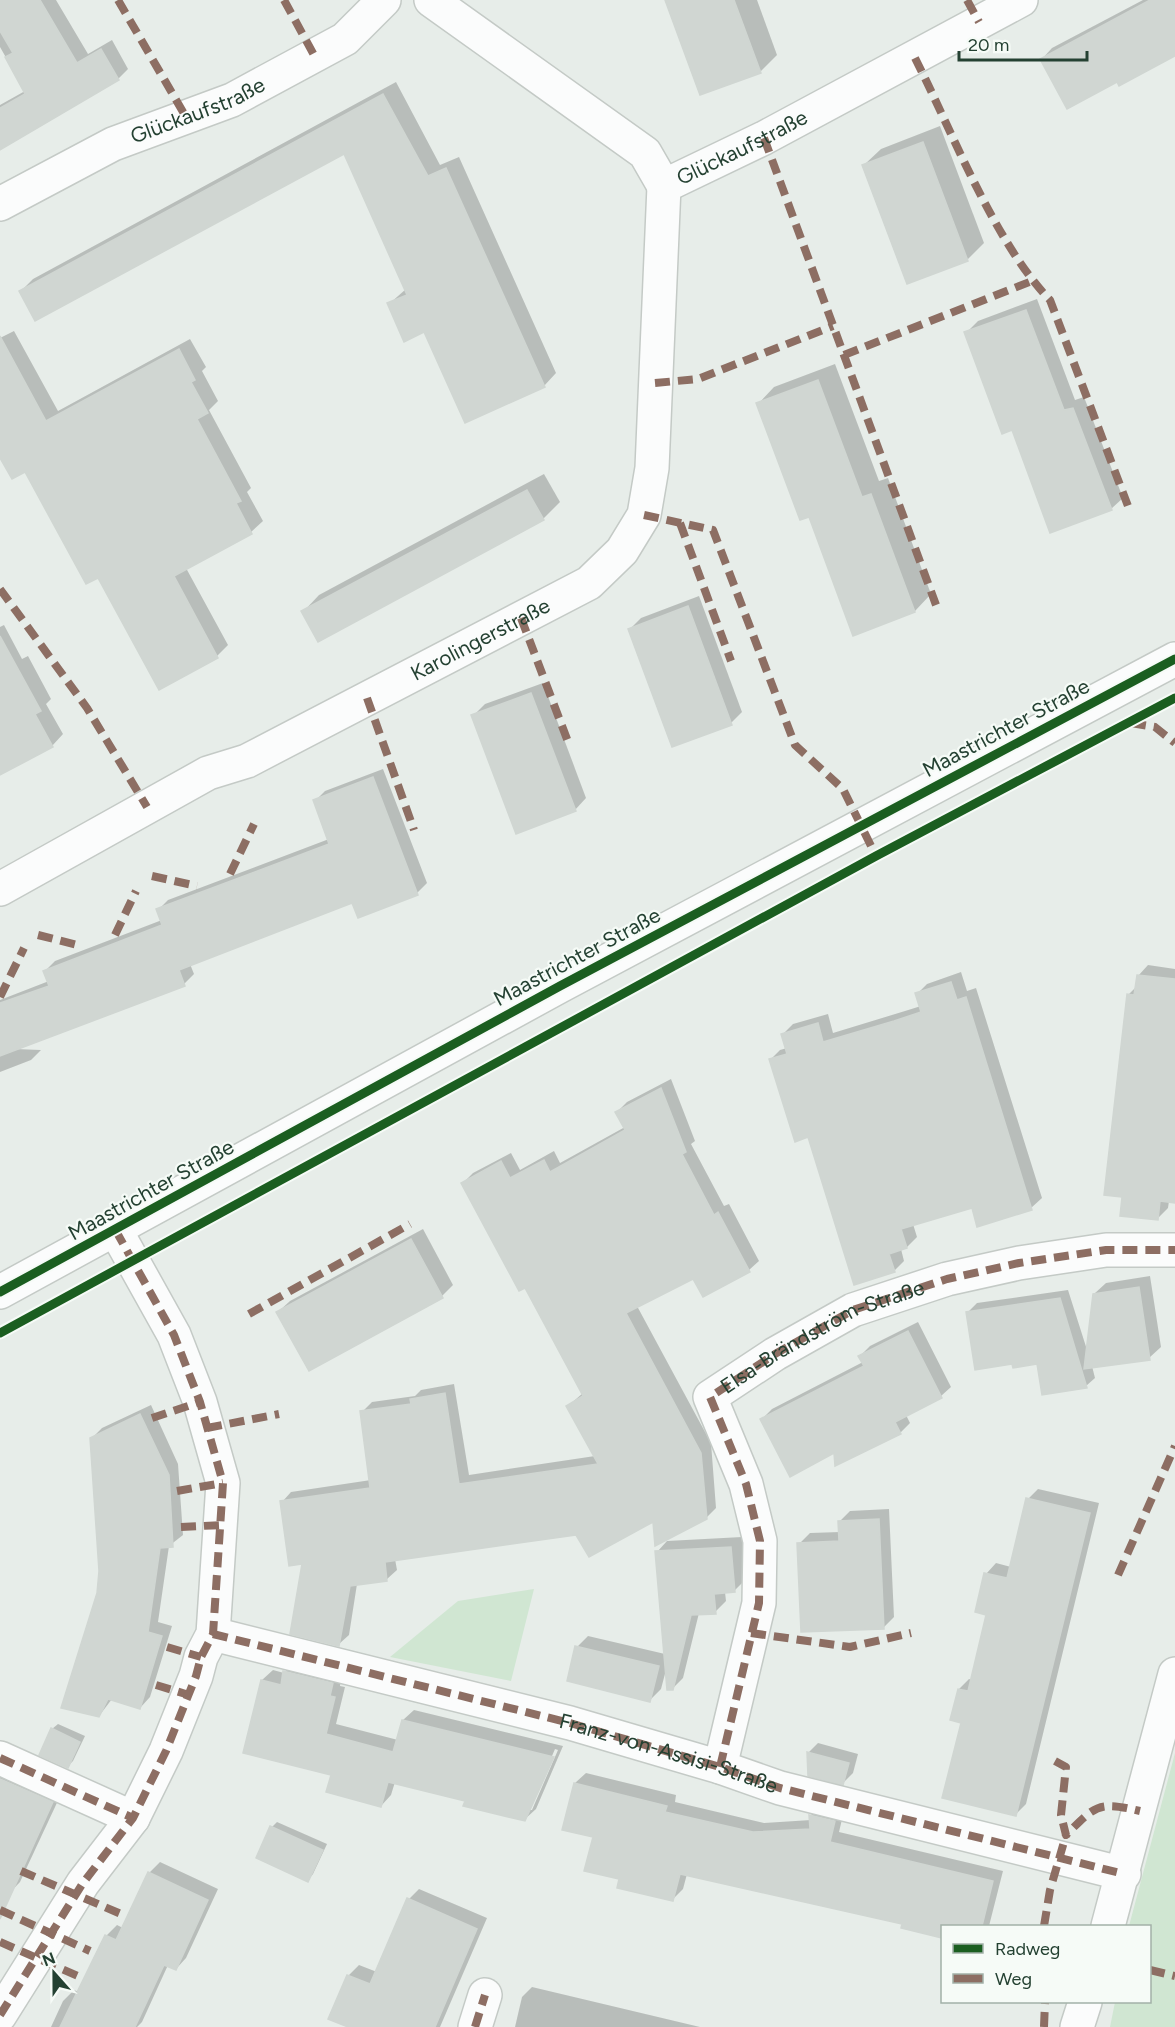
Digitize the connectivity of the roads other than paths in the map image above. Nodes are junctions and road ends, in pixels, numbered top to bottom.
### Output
1 (384, 0) edge
2 (431, 0) edge
3 (1021, 0) edge
4 (664, 186) junction
5 (0, 204) edge
6 (1172, 668) edge
7 (0, 889) edge
8 (116, 1231) junction
9 (1175, 1250) edge
10 (0, 1292) edge
11 (213, 1634) junction
12 (1175, 1674) edge
13 (0, 1758) edge
14 (720, 1767) junction
15 (133, 1818) junction
16 (1124, 1874) junction
17 (1108, 1925) edge
18 (485, 1995) dead end
19 (1084, 2003) edge
20 (0, 2015) edge
21 (475, 2027) edge
22 (1077, 2027) edge

1 - 5 street, Glückaufstraße
2 - 4 street, Glückaufstraße
3 - 4 street, Glückaufstraße
4 - 7 street, Karolingerstraße
6 - 8 street, Maastrichter Straße
8 - 10 street, Maastrichter Straße
8 - 11 street
9 - 14 street, Elsa-Brändström-Straße
11 - 14 street, Franz-von-Assisi-Straße
11 - 15 street
12 - 16 street
13 - 15 street
14 - 16 street, Franz-von-Assisi-Straße
15 - 20 street
16 - 17 street
18 - 21 street
19 - 22 street

